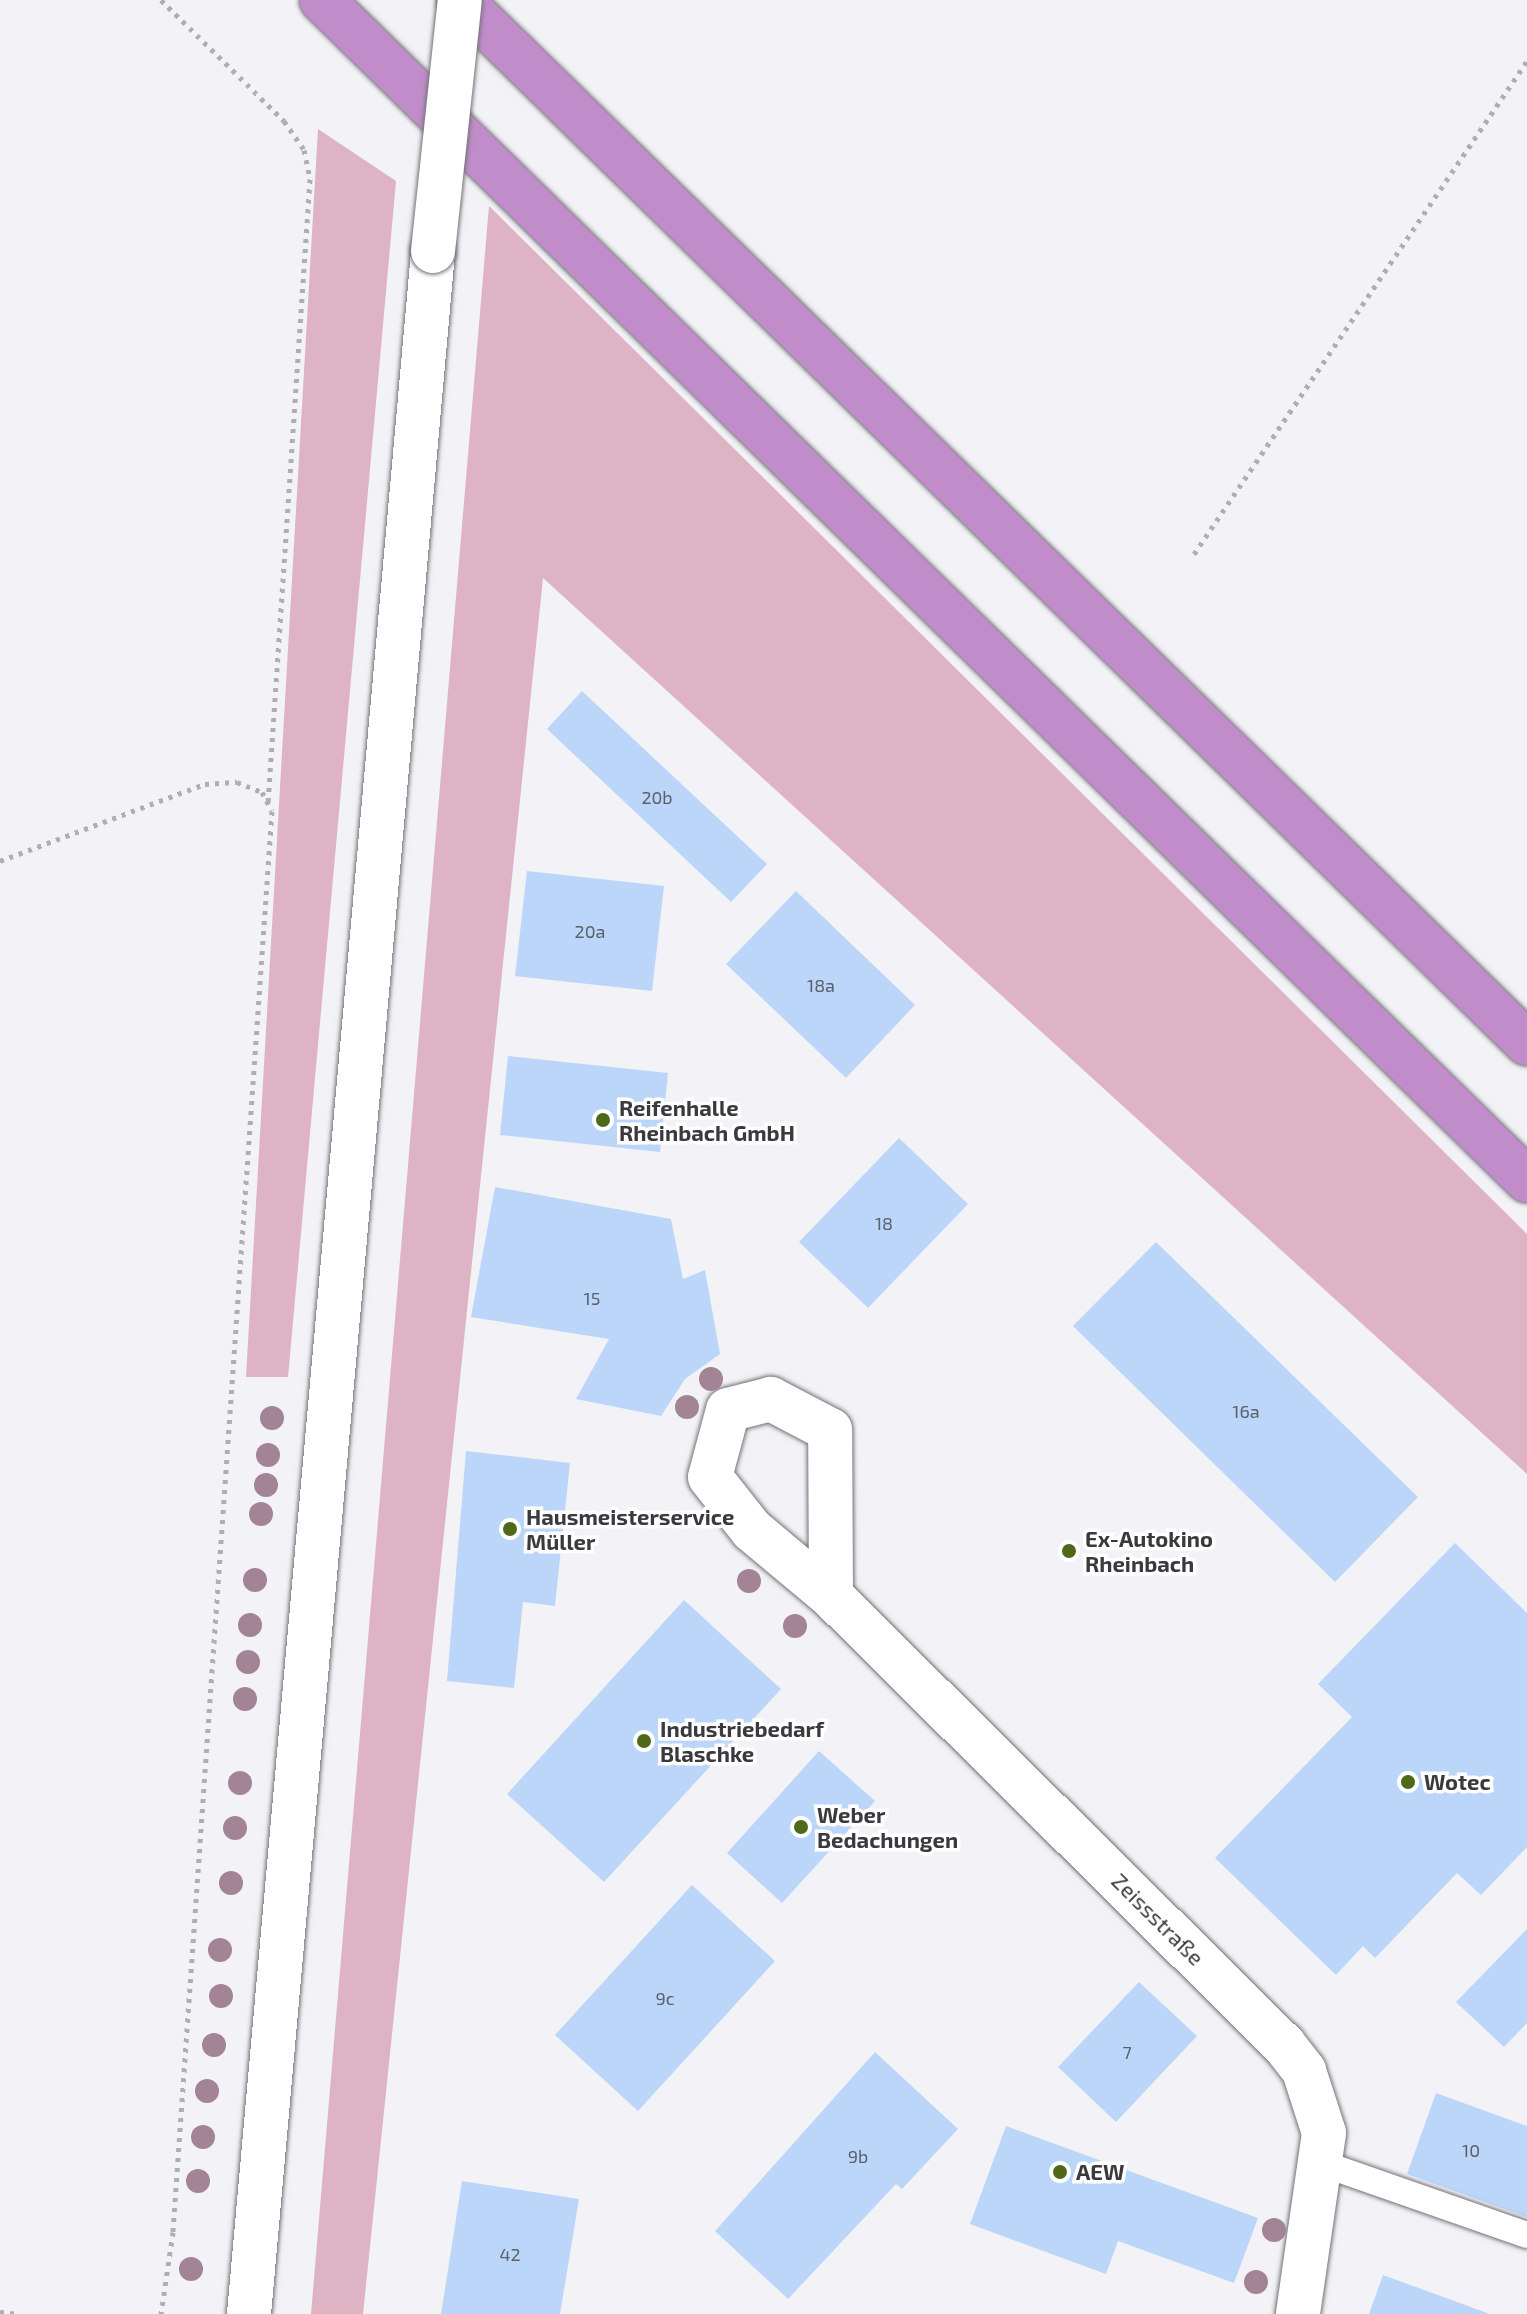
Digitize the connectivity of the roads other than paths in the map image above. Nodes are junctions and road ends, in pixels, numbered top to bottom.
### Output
1 (322, 0) edge
2 (460, 0) edge
3 (1527, 1043) edge
4 (1527, 1180) edge
5 (831, 1596) dead end
6 (1321, 2163) junction
7 (1527, 2235) edge
8 (249, 2314) edge
9 (1298, 2314) edge

1 - 4 highway
2 - 3 highway
2 - 8 main road, bridge
5 - 6 main road, Zeissstraße
6 - 7 lane
6 - 9 main road, Zeissstraße

